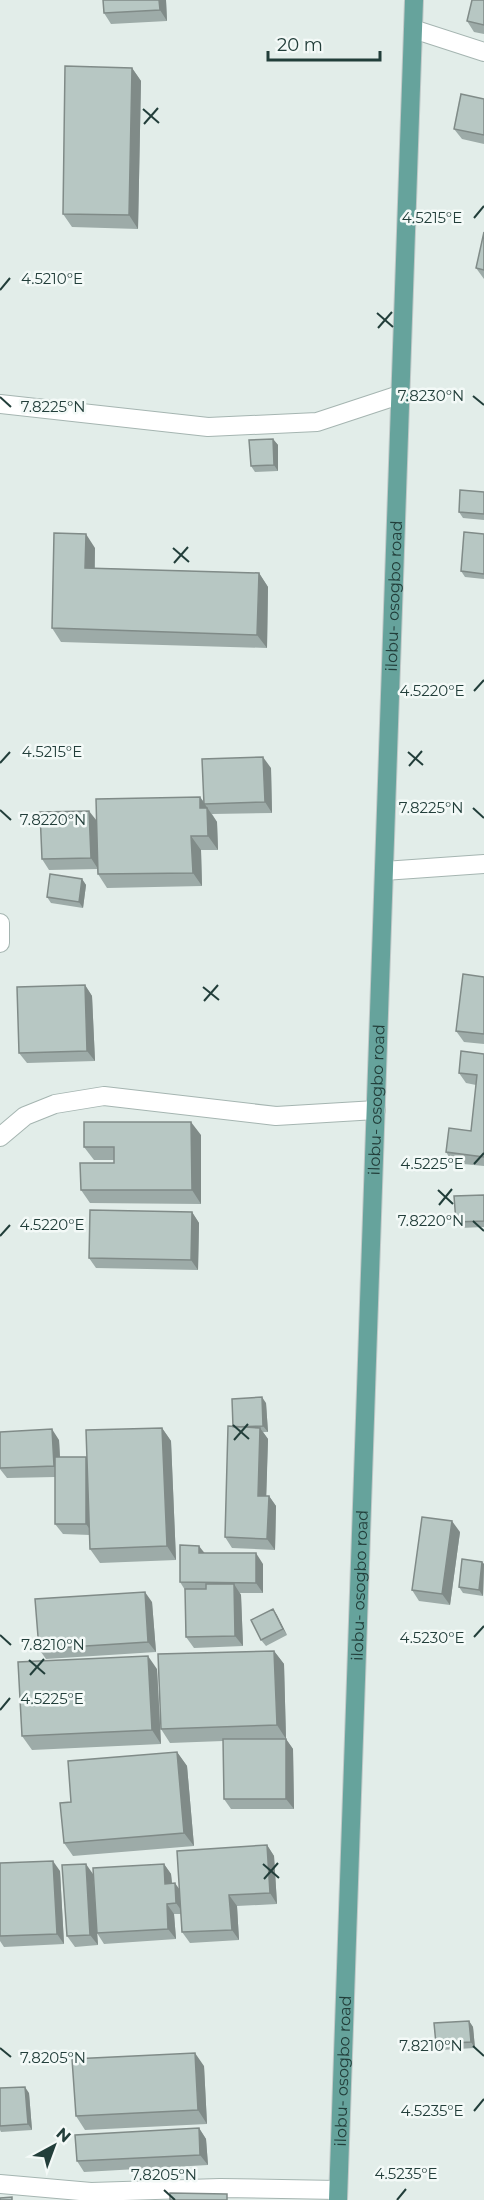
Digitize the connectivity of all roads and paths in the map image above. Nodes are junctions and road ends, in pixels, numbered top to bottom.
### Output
1 (414, 0) edge
2 (413, 29) junction
3 (484, 52) edge
4 (399, 395) junction
5 (0, 404) edge
6 (484, 864) edge
7 (384, 871) junction
8 (0, 923) edge
9 (0, 943) edge
10 (376, 1110) junction
11 (0, 1137) edge
12 (0, 2184) edge
13 (338, 2195) edge

1 - 2 main road, ilobu- osogbo road
2 - 3 street
2 - 4 main road, ilobu- osogbo road
4 - 5 street
4 - 7 main road, ilobu- osogbo road
6 - 7 street
7 - 10 main road, ilobu- osogbo road
8 - 9 street
10 - 11 street
10 - 13 main road, ilobu- osogbo road
12 - 13 street

